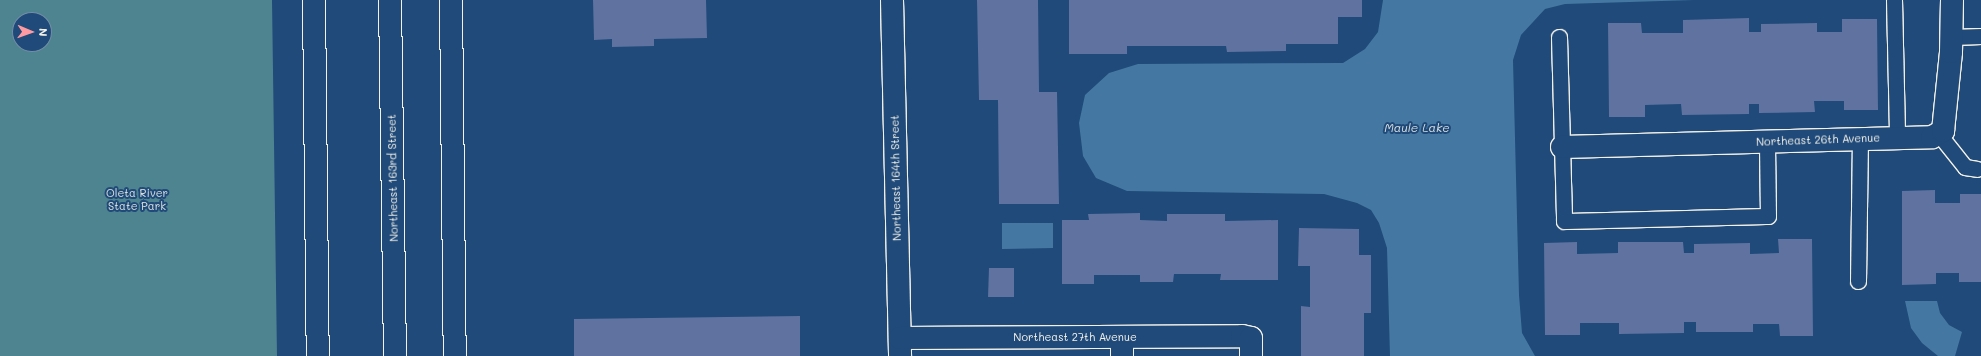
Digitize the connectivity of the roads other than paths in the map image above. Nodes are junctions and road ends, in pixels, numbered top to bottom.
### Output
1 (314, 0) edge
2 (390, 0) edge
3 (451, 0) edge
4 (892, 0) edge
5 (1894, 0) edge
6 (1952, 0) edge
7 (1981, 36) edge
8 (1560, 37) dead end
9 (1952, 37) junction
10 (1938, 134) junction
11 (1897, 137) junction
12 (1860, 139) junction
13 (1767, 141) junction
14 (1562, 147) junction
15 (1977, 169) dead end
16 (1858, 281) dead end
17 (1122, 346) edge
18 (900, 347) edge
19 (1251, 347) edge
20 (318, 356) edge
21 (395, 356) edge
22 (455, 356) edge

1 - 20 street
2 - 21 street, Northeast 163rd Street
3 - 22 street
4 - 18 street, Northeast 164th Street
5 - 11 lane
6 - 9 street
7 - 9 lane
8 - 14 lane
9 - 10 street
10 - 11 street, Northeast 26th Avenue
10 - 15 lane
11 - 12 street, Northeast 26th Avenue
12 - 13 street, Northeast 26th Avenue
12 - 16 lane
13 - 14 street, Northeast 26th Avenue
13 - 14 lane
17 - 18 street, Northeast 27th Avenue
17 - 19 street, Northeast 27th Avenue

